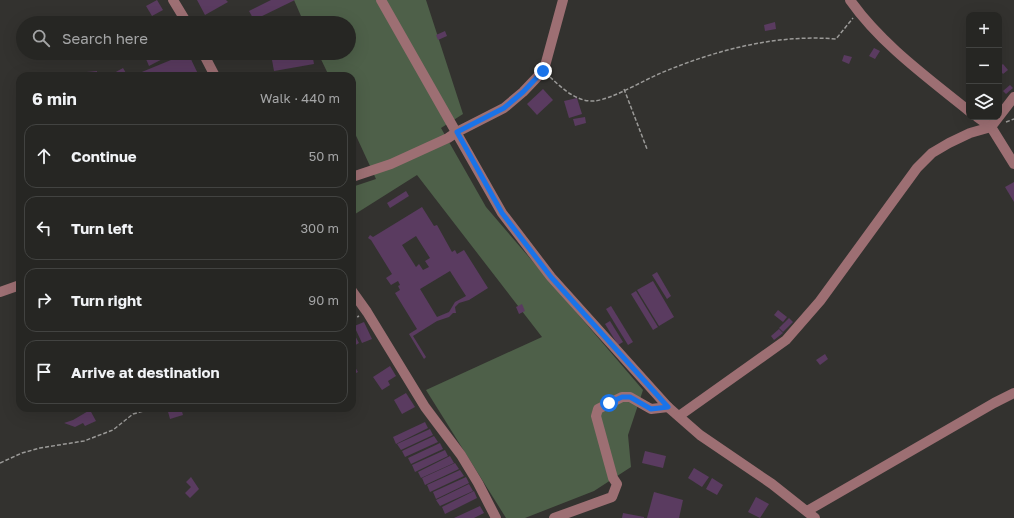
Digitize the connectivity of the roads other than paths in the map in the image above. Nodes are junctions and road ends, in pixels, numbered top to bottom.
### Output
1 (173, 0) edge
2 (380, 0) edge
3 (563, 0) edge
4 (850, 0) edge
5 (183, 16) edge
6 (207, 60) edge
7 (213, 72) edge
8 (1014, 97) edge
9 (966, 109) edge
10 (981, 120) edge
11 (991, 127) junction
12 (457, 132) junction
13 (1014, 164) edge
14 (356, 176) edge
15 (16, 286) edge
16 (0, 292) edge
17 (356, 297) edge
18 (1014, 393) edge
19 (668, 407) junction
20 (679, 416) junction
21 (807, 510) junction
22 (496, 518) edge
23 (554, 518) edge
24 (815, 518) edge

1 - 5 street
2 - 12 street
3 - 12 street
4 - 9 street
6 - 7 street
8 - 11 street
10 - 11 street
11 - 13 street
11 - 20 street
12 - 14 street
12 - 19 street
15 - 16 street
17 - 22 street
18 - 21 street
19 - 20 street
19 - 23 street
20 - 21 street
21 - 24 street

